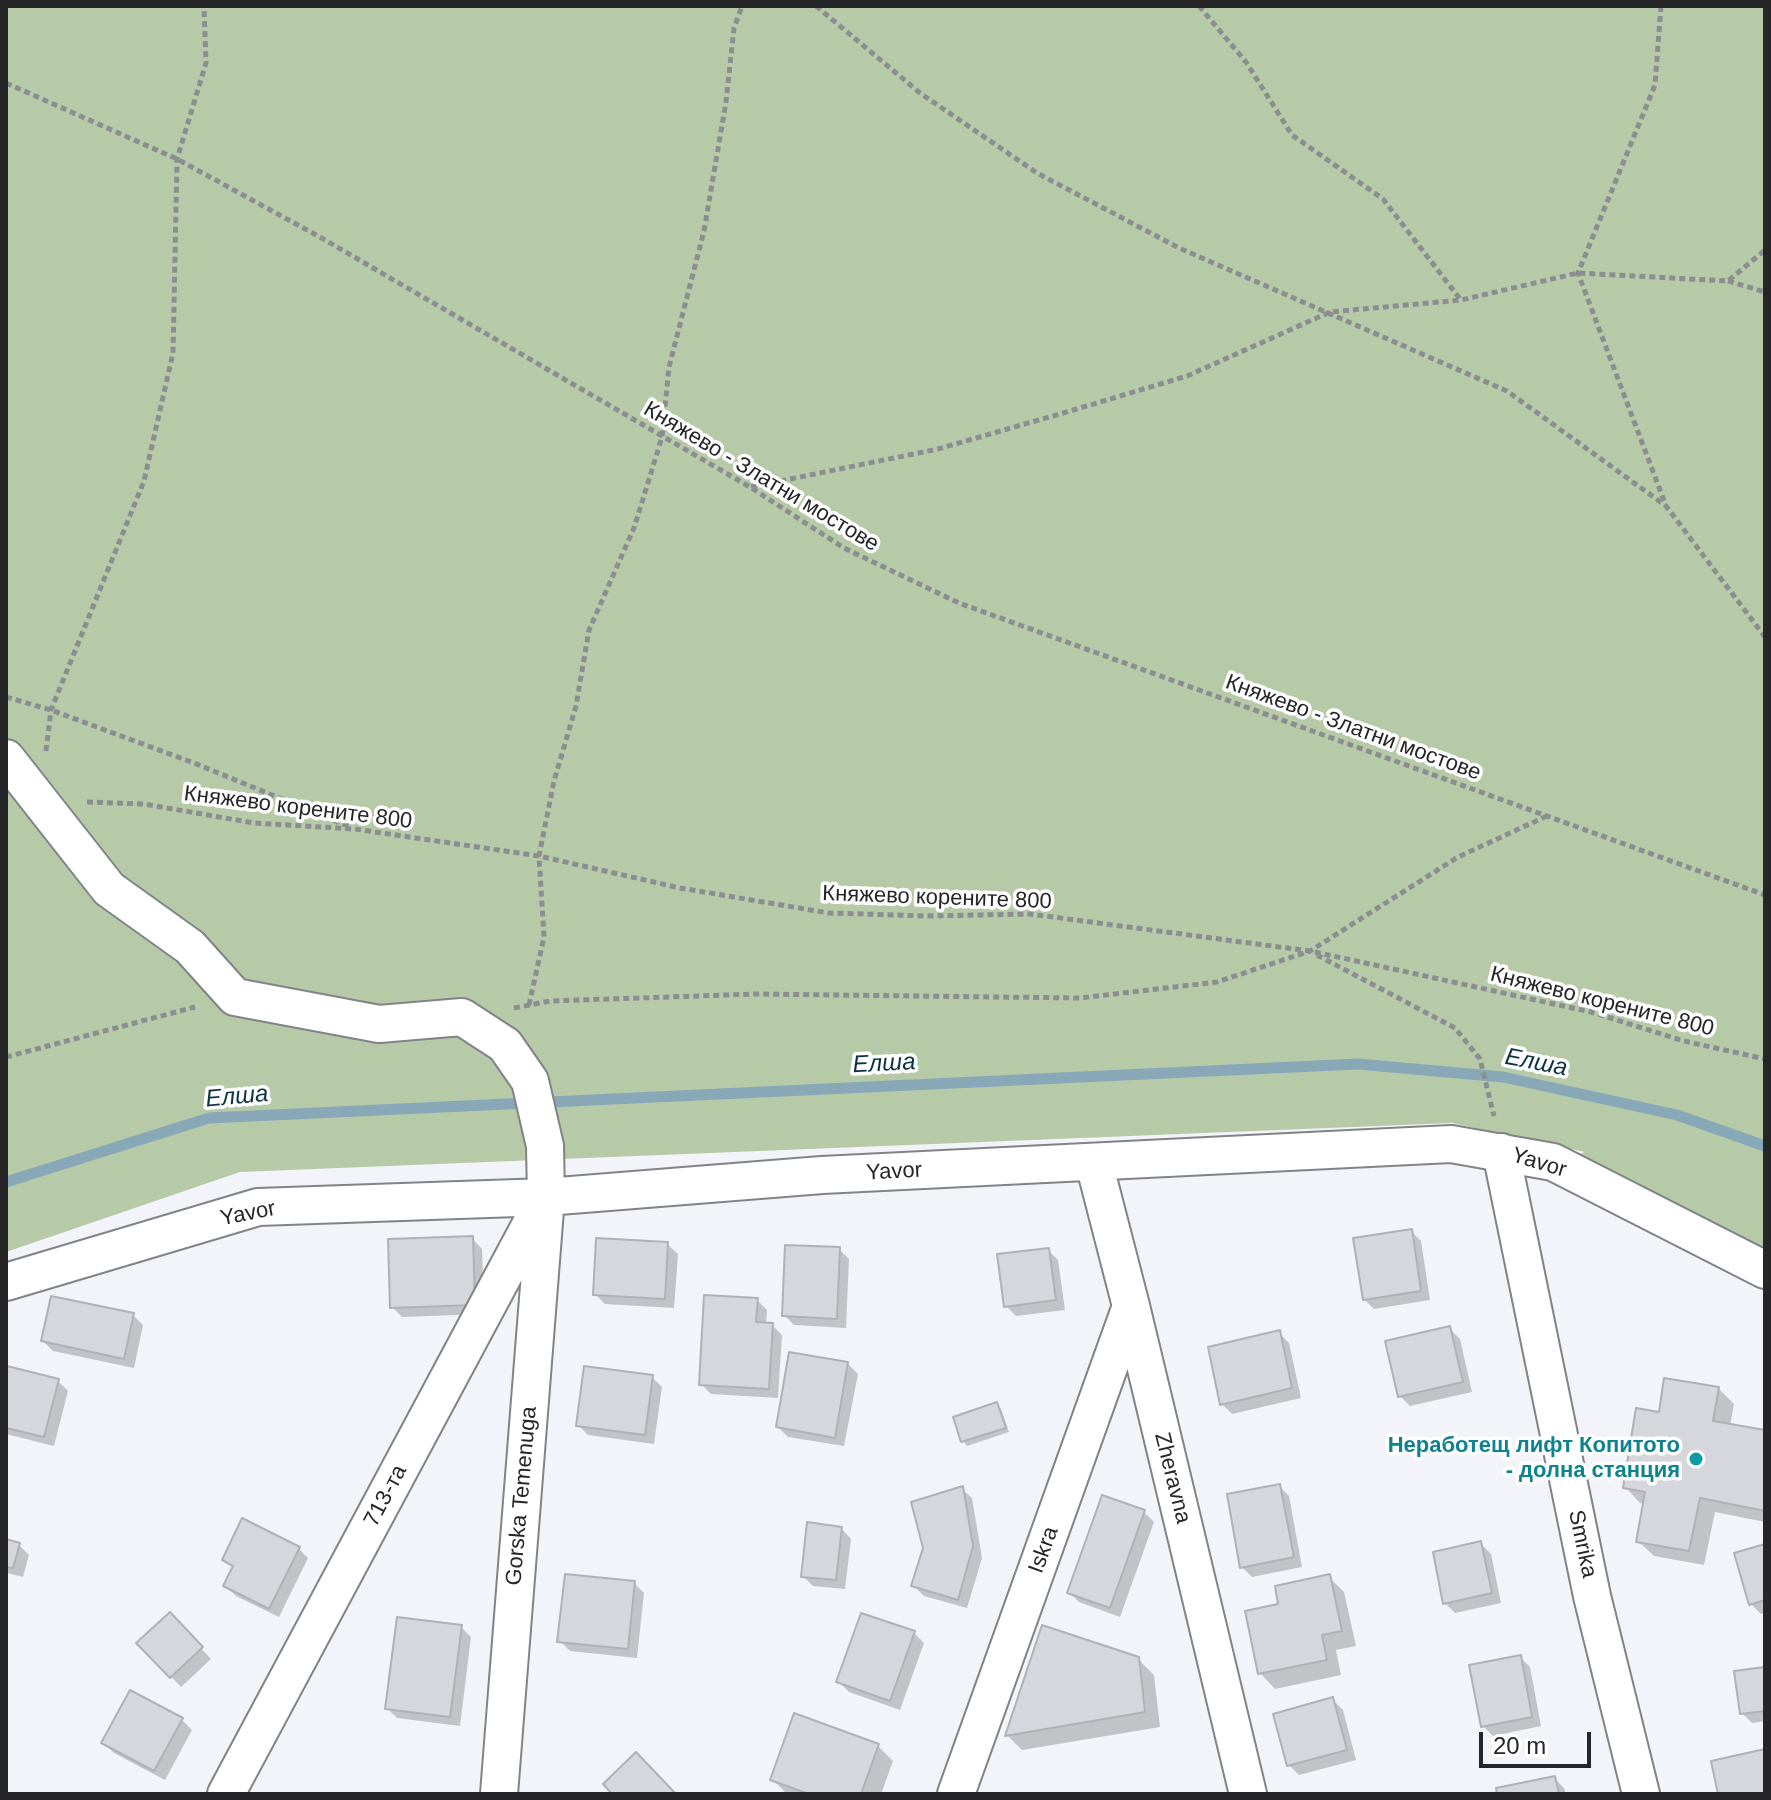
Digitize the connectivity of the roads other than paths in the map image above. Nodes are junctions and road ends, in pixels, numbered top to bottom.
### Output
1 (6, 758) edge
2 (1501, 1152) junction
3 (1094, 1163) junction
4 (546, 1197) junction
5 (1765, 1270) edge
6 (6, 1282) edge
7 (1131, 1306) junction
8 (503, 1791) edge
9 (226, 1794) edge
10 (956, 1794) edge
11 (1248, 1794) edge
12 (1641, 1794) edge

1 - 4 street, Gorska Temenuga
2 - 3 street, Yavor
2 - 5 street, Yavor
2 - 12 street, Smrika
3 - 4 street, Yavor
3 - 7 street, Zheravna
4 - 6 street, Yavor
4 - 8 street, Gorska Temenuga
4 - 9 street, 713-та
7 - 10 street, Iskra
7 - 11 street, Zheravna

